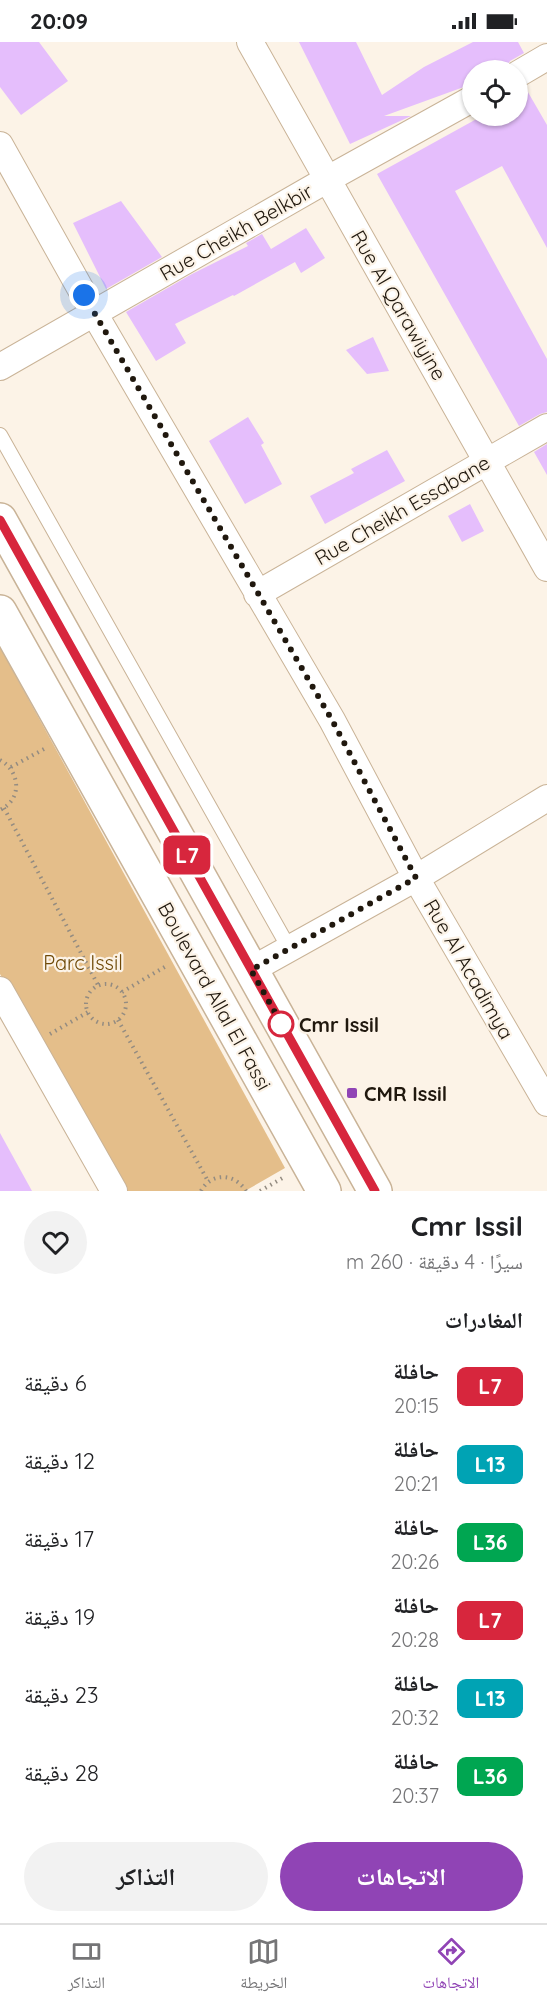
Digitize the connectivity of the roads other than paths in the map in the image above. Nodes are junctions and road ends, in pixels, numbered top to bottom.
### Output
1 (250, 42) edge
2 (547, 57) edge
3 (528, 68) edge
4 (462, 105) edge
5 (0, 145) edge
6 (328, 179) junction
7 (94, 313) junction
8 (0, 367) edge
9 (547, 427) edge
10 (0, 435) edge
11 (487, 461) junction
12 (0, 519) edge
13 (547, 568) edge
14 (257, 594) junction
15 (0, 612) edge
16 (547, 798) edge
17 (416, 878) junction
18 (290, 948) junction
19 (251, 970) junction
20 (0, 990) edge
21 (547, 1103) edge
22 (114, 1191) edge
23 (324, 1191) edge
24 (375, 1191) edge

1 - 6 street, Rue Al Qarawiyine
2 - 3 street
4 - 6 street, Rue Cheikh Belkbir
5 - 7 street, Rue Al Acadimya
6 - 7 street, Rue Cheikh Belkbir
6 - 11 street, Rue Al Qarawiyine
7 - 8 street, Rue Cheikh Belkbir
7 - 14 street, Rue Al Acadimya
9 - 11 street, Rue Cheikh Essabane
10 - 18 lane
11 - 13 street, Rue Al Qarawiyine
11 - 14 street, Rue Cheikh Essabane
12 - 19 main road
14 - 17 street, Rue Al Acadimya
15 - 23 main road, Boulevard Allal El Fassi
16 - 17 street
17 - 18 street
17 - 21 street, Rue Al Acadimya
18 - 19 street
19 - 24 main road
20 - 22 street

